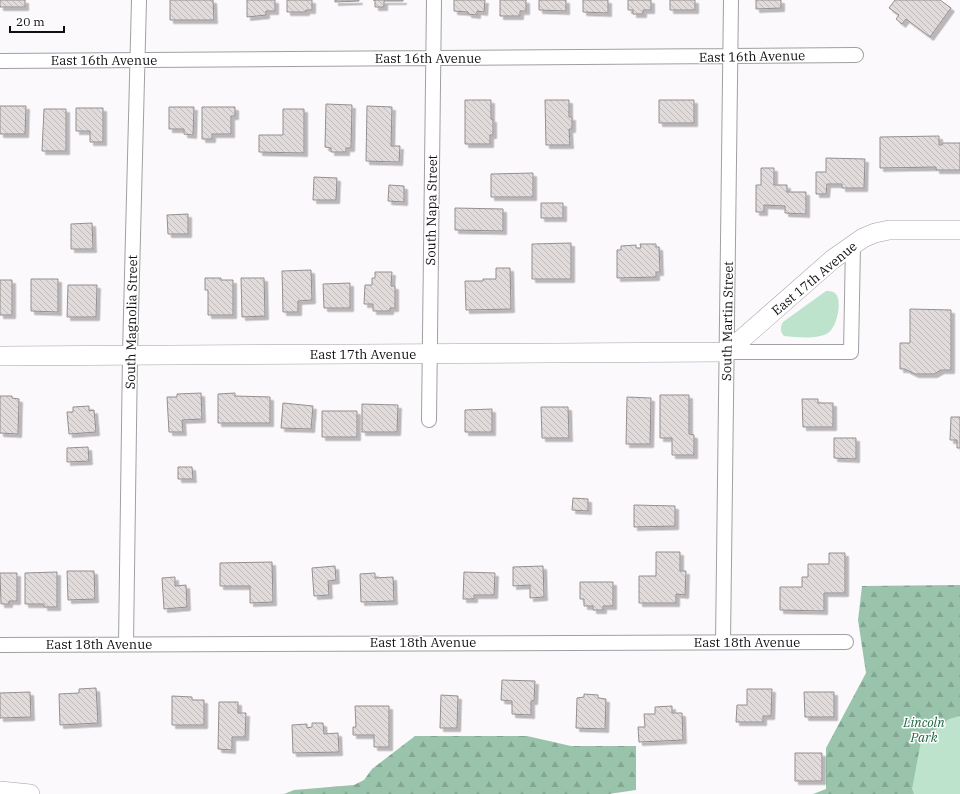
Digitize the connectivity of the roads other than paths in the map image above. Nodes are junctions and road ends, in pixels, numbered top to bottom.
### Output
1 (139, 0) edge
2 (434, 0) edge
3 (731, 0) edge
4 (856, 55) dead end
5 (731, 57) junction
6 (432, 58) junction
7 (138, 60) junction
8 (0, 61) edge
9 (960, 230) edge
10 (853, 245) junction
11 (727, 352) junction
12 (130, 354) junction
13 (429, 354) junction
14 (0, 356) edge
15 (429, 420) dead end
16 (723, 642) junction
17 (846, 642) dead end
18 (126, 644) junction
19 (0, 645) edge
20 (0, 791) edge
21 (30, 794) edge

1 - 7 street, South Magnolia Street
2 - 6 street, South Napa Street
3 - 5 street, South Martin Street
4 - 5 street, East 16th Avenue
5 - 6 street, East 16th Avenue
5 - 11 street, South Martin Street
6 - 7 street, East 16th Avenue
6 - 13 street, South Napa Street
7 - 8 street, East 16th Avenue
7 - 12 street, South Magnolia Street
9 - 10 street, East 17th Avenue
10 - 11 street, East 17th Avenue
10 - 11 street, East 17th Avenue
11 - 13 street, East 17th Avenue
11 - 16 street, South Martin Street
12 - 13 street, East 17th Avenue
12 - 14 street, East 17th Avenue
12 - 18 street, South Magnolia Street
13 - 15 street, South Napa Street
16 - 17 street, East 18th Avenue
16 - 18 street, East 18th Avenue
18 - 19 street, East 18th Avenue
20 - 21 street

